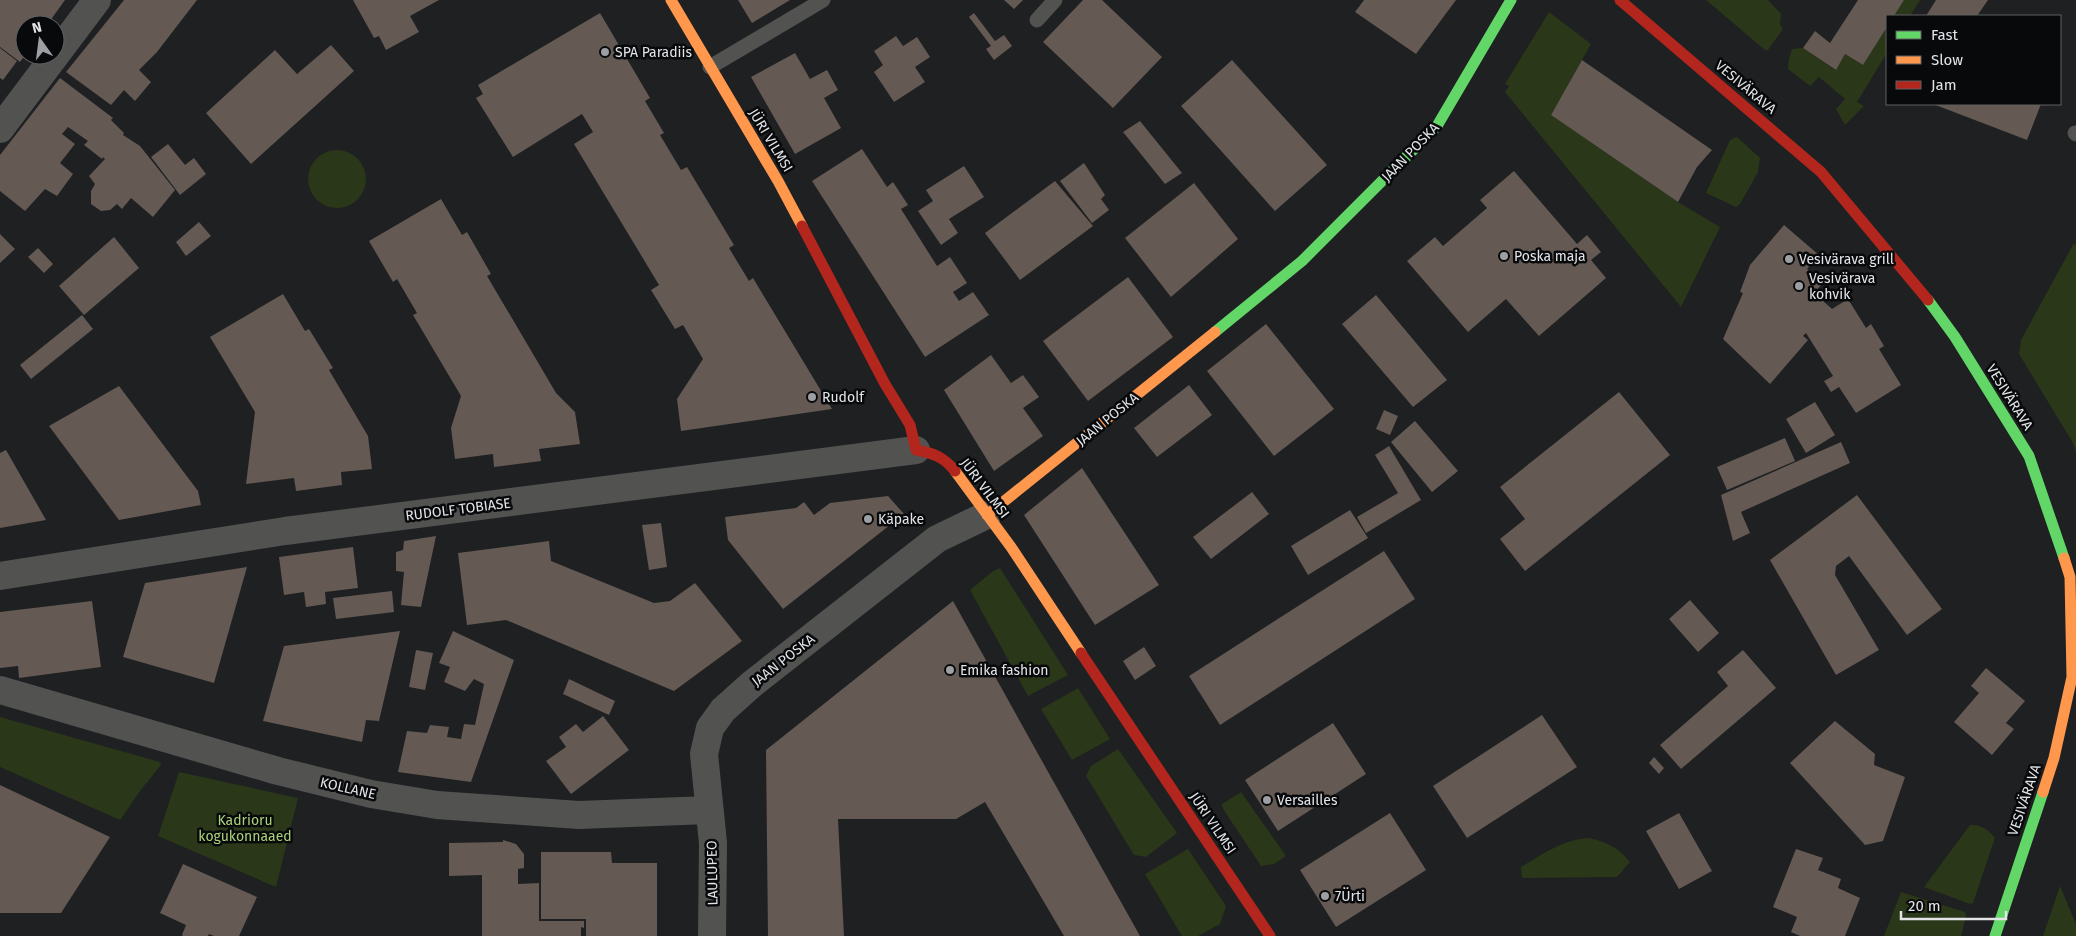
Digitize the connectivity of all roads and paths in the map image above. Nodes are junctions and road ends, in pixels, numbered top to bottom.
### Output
1 (97, 0) edge
2 (671, 0) edge
3 (823, 0) edge
4 (1055, 0) edge
5 (1511, 0) edge
6 (1620, 0) edge
7 (1036, 20) dead end
8 (710, 67) junction
9 (0, 129) edge
10 (916, 450) junction
11 (987, 515) junction
12 (0, 576) edge
13 (0, 690) edge
14 (708, 810) junction
15 (712, 936) edge
16 (1270, 936) edge
17 (1995, 936) edge

1 - 9 street
2 - 8 street, JÜRI VILMSI
3 - 8 lane
4 - 7 lane
5 - 11 street, JAAN POSKA
6 - 17 street, VESIVÄRAVA
8 - 10 street, JÜRI VILMSI
10 - 11 street, JÜRI VILMSI
10 - 12 street, RUDOLF TOBIASE
11 - 14 street, JAAN POSKA
11 - 16 street, JÜRI VILMSI
13 - 14 street, KOLLANE
14 - 15 street, LAULUPEO

